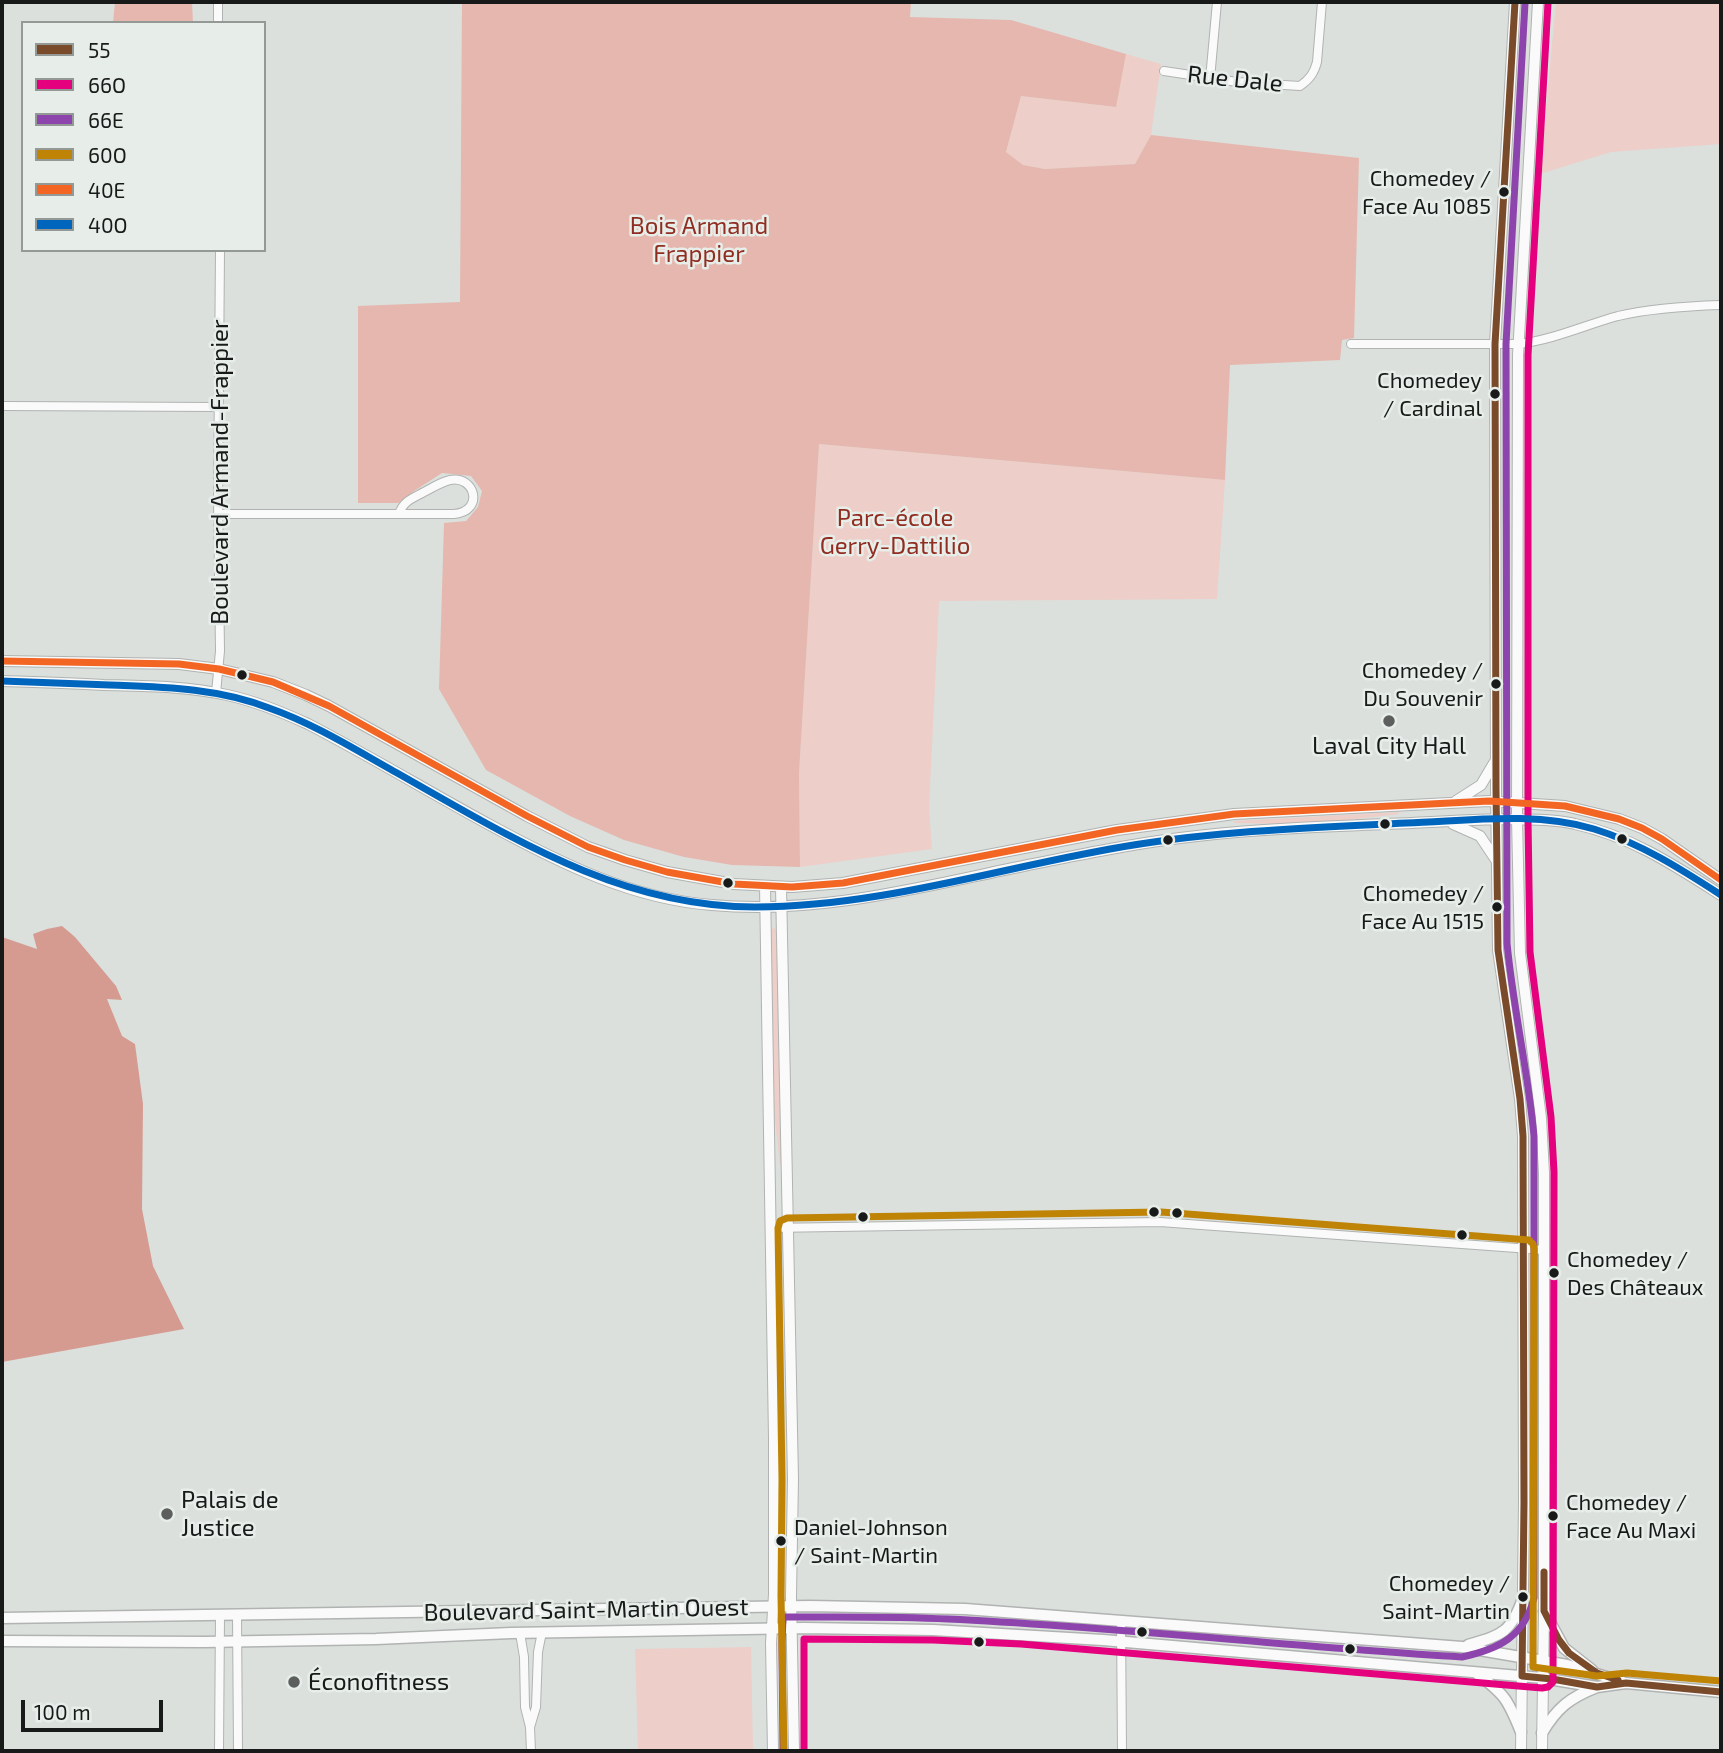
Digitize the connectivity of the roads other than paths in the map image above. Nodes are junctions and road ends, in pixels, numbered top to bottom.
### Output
1 (218, 2) edge
2 (1217, 2) edge
3 (1322, 2) edge
4 (1516, 2) edge
5 (1538, 2) edge
6 (218, 21) edge
7 (1164, 71) dead end
8 (1210, 79) junction
9 (220, 252) edge
10 (1721, 305) edge
11 (1351, 344) dead end
12 (1495, 344) junction
13 (1518, 344) junction
14 (2, 406) edge
15 (219, 407) junction
16 (219, 514) junction
17 (399, 514) junction
18 (2, 661) edge
19 (219, 669) junction
20 (2, 681) edge
21 (216, 693) junction
22 (1496, 761) junction
23 (1496, 802) junction
24 (1453, 803) junction
25 (1517, 803) junction
26 (1496, 820) junction
27 (1517, 820) junction
28 (1446, 822) junction
29 (1496, 860) junction
30 (1721, 880) edge
31 (765, 886) junction
32 (781, 887) junction
33 (1721, 895) edge
34 (765, 906) junction
35 (782, 906) junction
36 (770, 1228) junction
37 (788, 1228) junction
38 (1524, 1250) junction
39 (1544, 1250) junction
40 (1523, 1598) junction
41 (792, 1606) junction
42 (773, 1607) junction
43 (1544, 1611) junction
44 (237, 1614) junction
45 (220, 1615) junction
46 (2, 1618) edge
47 (1121, 1620) junction
48 (793, 1628) junction
49 (772, 1629) junction
50 (542, 1632) junction
51 (520, 1633) junction
52 (220, 1641) junction
53 (237, 1641) junction
54 (2, 1642) edge
55 (1121, 1642) junction
56 (1462, 1647) junction
57 (1522, 1657) junction
58 (1544, 1661) junction
59 (1474, 1672) junction
60 (1597, 1673) junction
61 (1522, 1676) junction
62 (1543, 1678) junction
63 (1626, 1683) junction
64 (1597, 1687) junction
65 (1721, 1692) edge
66 (530, 1727) junction
67 (1521, 1732) junction
68 (1542, 1733) junction
69 (219, 1751) edge
70 (238, 1751) edge
71 (531, 1751) edge
72 (773, 1751) edge
73 (794, 1751) edge
74 (1122, 1751) edge
75 (1521, 1751) edge
76 (1542, 1751) edge

1 - 6 street
2 - 8 street
3 - 8 street, Rue Dale
4 - 12 street
5 - 13 street
7 - 8 street, Rue Dale
9 - 15 street, Boulevard Armand-Frappier
10 - 13 street
11 - 12 street
12 - 13 street
12 - 22 street
13 - 25 street
14 - 15 street
15 - 16 street, Boulevard Armand-Frappier
16 - 17 street
16 - 19 street, Boulevard Armand-Frappier
17 - 17 street
18 - 19 street
19 - 21 street, Boulevard Armand-Frappier
19 - 31 street
20 - 21 street
21 - 34 street
22 - 23 street
22 - 24 street
23 - 24 street
23 - 25 street
23 - 26 street
24 - 32 street
25 - 27 street
25 - 30 street
26 - 27 street
26 - 28 street
26 - 29 street
27 - 33 street
27 - 39 street
28 - 29 street
28 - 35 street
29 - 38 street
31 - 32 street
31 - 34 street
32 - 35 street
34 - 35 street
34 - 36 street
35 - 37 street
36 - 37 street
36 - 42 street
37 - 38 street
37 - 41 street
38 - 39 street
38 - 40 street
39 - 43 street
40 - 56 main road
40 - 57 street
41 - 42 main road, Boulevard Saint-Martin Ouest
41 - 47 main road, Boulevard Saint-Martin Ouest
41 - 48 street
42 - 44 main road, Boulevard Saint-Martin Ouest
42 - 49 street
43 - 58 street
43 - 60 main road
44 - 45 main road, Boulevard Saint-Martin Ouest
44 - 53 street
45 - 46 main road, Boulevard Saint-Martin Ouest
45 - 52 street
47 - 55 street
47 - 56 main road, Boulevard Saint-Martin Ouest
48 - 49 main road, Boulevard Saint-Martin Ouest
48 - 55 main road, Boulevard Saint-Martin Ouest
48 - 73 street
49 - 50 main road, Boulevard Saint-Martin Ouest
49 - 72 street
50 - 51 main road, Boulevard Saint-Martin Ouest
50 - 66 street
51 - 53 main road, Boulevard Saint-Martin Ouest
51 - 66 street
52 - 53 main road, Boulevard Saint-Martin Ouest
52 - 54 main road, Boulevard Saint-Martin Ouest
52 - 69 street
53 - 70 street
55 - 59 main road, Boulevard Saint-Martin Ouest
55 - 74 street
56 - 57 main road, Boulevard Saint-Martin Ouest
57 - 58 main road, Boulevard Saint-Martin Ouest
57 - 61 street
58 - 60 main road, Boulevard Saint-Martin Ouest
58 - 62 street
59 - 61 main road, Boulevard Saint-Martin Ouest
59 - 67 main road
60 - 63 main road, Boulevard Saint-Martin Ouest
61 - 62 main road, Boulevard Saint-Martin Ouest
61 - 67 street
62 - 64 main road, Boulevard Saint-Martin Ouest
62 - 68 street
63 - 64 main road, Boulevard Saint-Martin Ouest
63 - 65 main road, Boulevard Saint-Martin Ouest
64 - 68 main road
66 - 71 street
67 - 75 street
68 - 76 street

